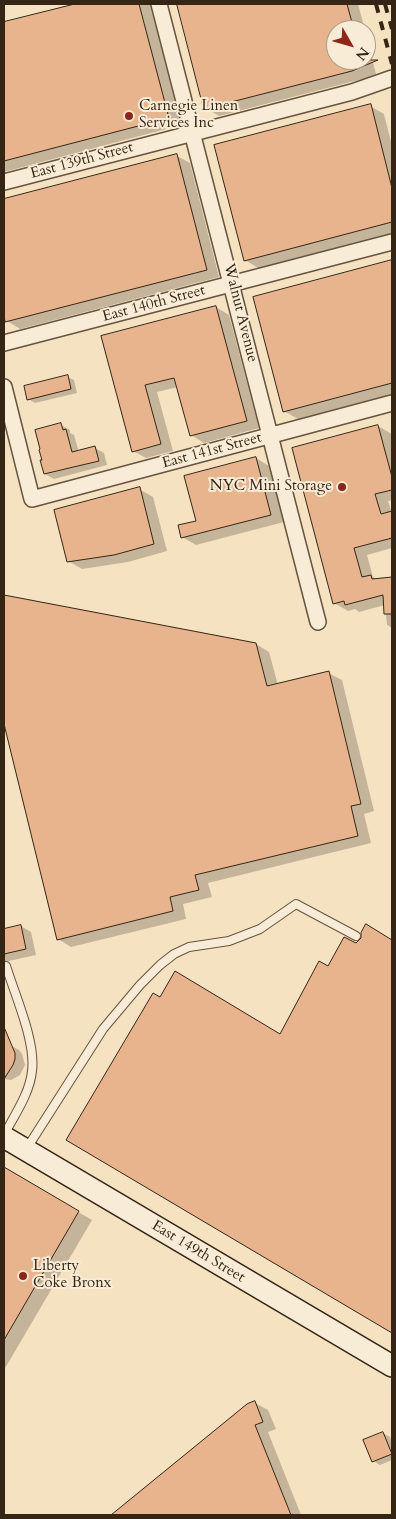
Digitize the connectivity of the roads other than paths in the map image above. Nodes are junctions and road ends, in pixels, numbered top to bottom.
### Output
1 (159, 4) edge
2 (392, 78) edge
3 (193, 132) junction
4 (4, 182) edge
5 (392, 242) edge
6 (232, 283) junction
7 (4, 343) edge
8 (4, 388) edge
9 (391, 407) edge
10 (271, 435) junction
11 (318, 622) dead end
12 (356, 936) dead end
13 (6, 966) dead end
14 (4, 1136) edge
15 (26, 1150) junction
16 (392, 1366) edge

1 - 3 street, Walnut Avenue
2 - 3 street, East 139th Street
3 - 4 street, East 139th Street
3 - 6 street, Walnut Avenue
5 - 6 street, East 140th Street
6 - 7 street, East 140th Street
6 - 10 street, Walnut Avenue
8 - 10 street, East 141st Street
9 - 10 street, East 141st Street
10 - 11 street, Walnut Avenue
12 - 15 lane
13 - 14 lane
14 - 15 main road, East 149th Street
15 - 16 main road, East 149th Street

